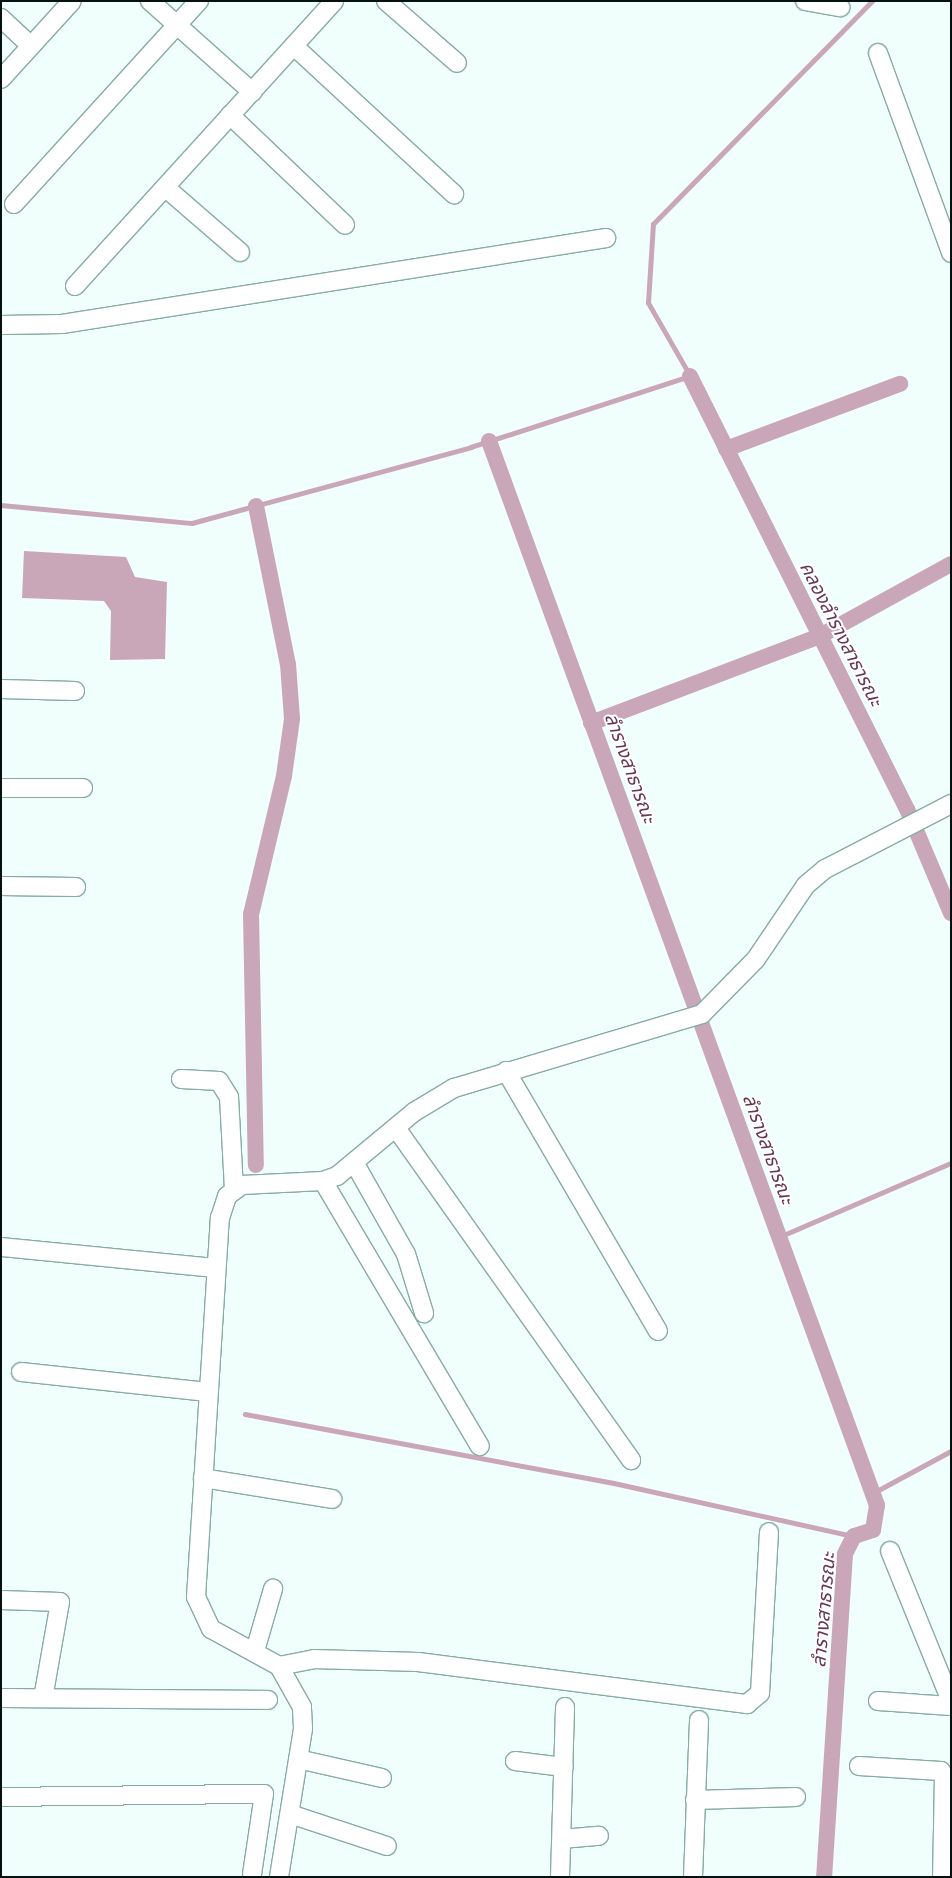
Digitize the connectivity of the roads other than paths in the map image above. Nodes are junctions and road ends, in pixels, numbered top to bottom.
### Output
1 (72, 1) edge
2 (150, 1) edge
3 (200, 1) edge
4 (334, 1) edge
5 (386, 1) edge
6 (805, 1) edge
7 (840, 7) dead end
8 (1, 18) edge
9 (177, 26) junction
10 (31, 46) junction
11 (295, 47) junction
12 (878, 53) dead end
13 (457, 63) dead end
14 (1, 78) edge
15 (252, 92) junction
16 (230, 115) junction
17 (166, 188) junction
18 (454, 194) dead end
19 (14, 204) dead end
20 (346, 226) dead end
21 (606, 238) dead end
22 (240, 252) dead end
23 (951, 253) edge
24 (75, 286) dead end
25 (1, 325) edge
26 (1, 689) edge
27 (75, 690) dead end
28 (1, 788) edge
29 (83, 788) dead end
30 (951, 804) edge
31 (1, 886) edge
32 (76, 887) dead end
33 (506, 1071) junction
34 (181, 1079) dead end
35 (396, 1128) junction
36 (355, 1164) junction
37 (323, 1181) junction
38 (234, 1190) junction
39 (1, 1247) edge
40 (216, 1268) junction
41 (424, 1313) dead end
42 (658, 1331) dead end
43 (21, 1372) dead end
44 (208, 1392) junction
45 (480, 1446) dead end
46 (631, 1460) dead end
47 (203, 1478) junction
48 (332, 1499) dead end
49 (769, 1532) dead end
50 (890, 1551) dead end
51 (273, 1589) dead end
52 (1, 1600) edge
53 (248, 1648) junction
54 (279, 1666) junction
55 (1, 1698) edge
56 (43, 1698) junction
57 (268, 1700) dead end
58 (951, 1700) edge
59 (878, 1701) dead end
60 (951, 1706) edge
61 (565, 1707) dead end
62 (699, 1720) dead end
63 (298, 1759) junction
64 (515, 1760) dead end
65 (859, 1766) dead end
66 (564, 1767) junction
67 (382, 1778) dead end
68 (796, 1796) dead end
69 (1, 1797) edge
70 (696, 1800) junction
71 (290, 1814) junction
72 (599, 1836) dead end
73 (562, 1839) junction
74 (387, 1846) dead end
75 (252, 1874) dead end
76 (279, 1877) edge
77 (560, 1877) edge
78 (693, 1877) edge
79 (942, 1877) edge

1 - 10 street
2 - 9 street
3 - 9 street
4 - 11 street
5 - 13 street
6 - 7 street
8 - 10 street
9 - 15 street
9 - 19 street
10 - 14 street
11 - 15 street
11 - 18 street
12 - 23 street
15 - 16 street
16 - 17 street
16 - 20 street
17 - 22 street
17 - 24 street
21 - 25 street
26 - 27 street
28 - 29 street
30 - 33 street
31 - 32 street
33 - 35 street
33 - 42 street
34 - 38 street
35 - 36 street
35 - 46 street
36 - 37 street
36 - 41 street
37 - 38 street
37 - 45 street
38 - 40 street
39 - 40 street
40 - 44 street
43 - 44 street
44 - 47 street
47 - 48 street
47 - 53 street
49 - 54 street
50 - 58 street
51 - 53 street
52 - 56 street
53 - 54 street
54 - 63 street
55 - 56 street
56 - 57 street
59 - 60 street
61 - 66 street
62 - 70 street
63 - 67 street
63 - 71 street
64 - 66 street
65 - 79 street
66 - 73 street
68 - 70 street
69 - 75 street
70 - 78 street
71 - 74 street
71 - 76 street
72 - 73 street
73 - 77 street

